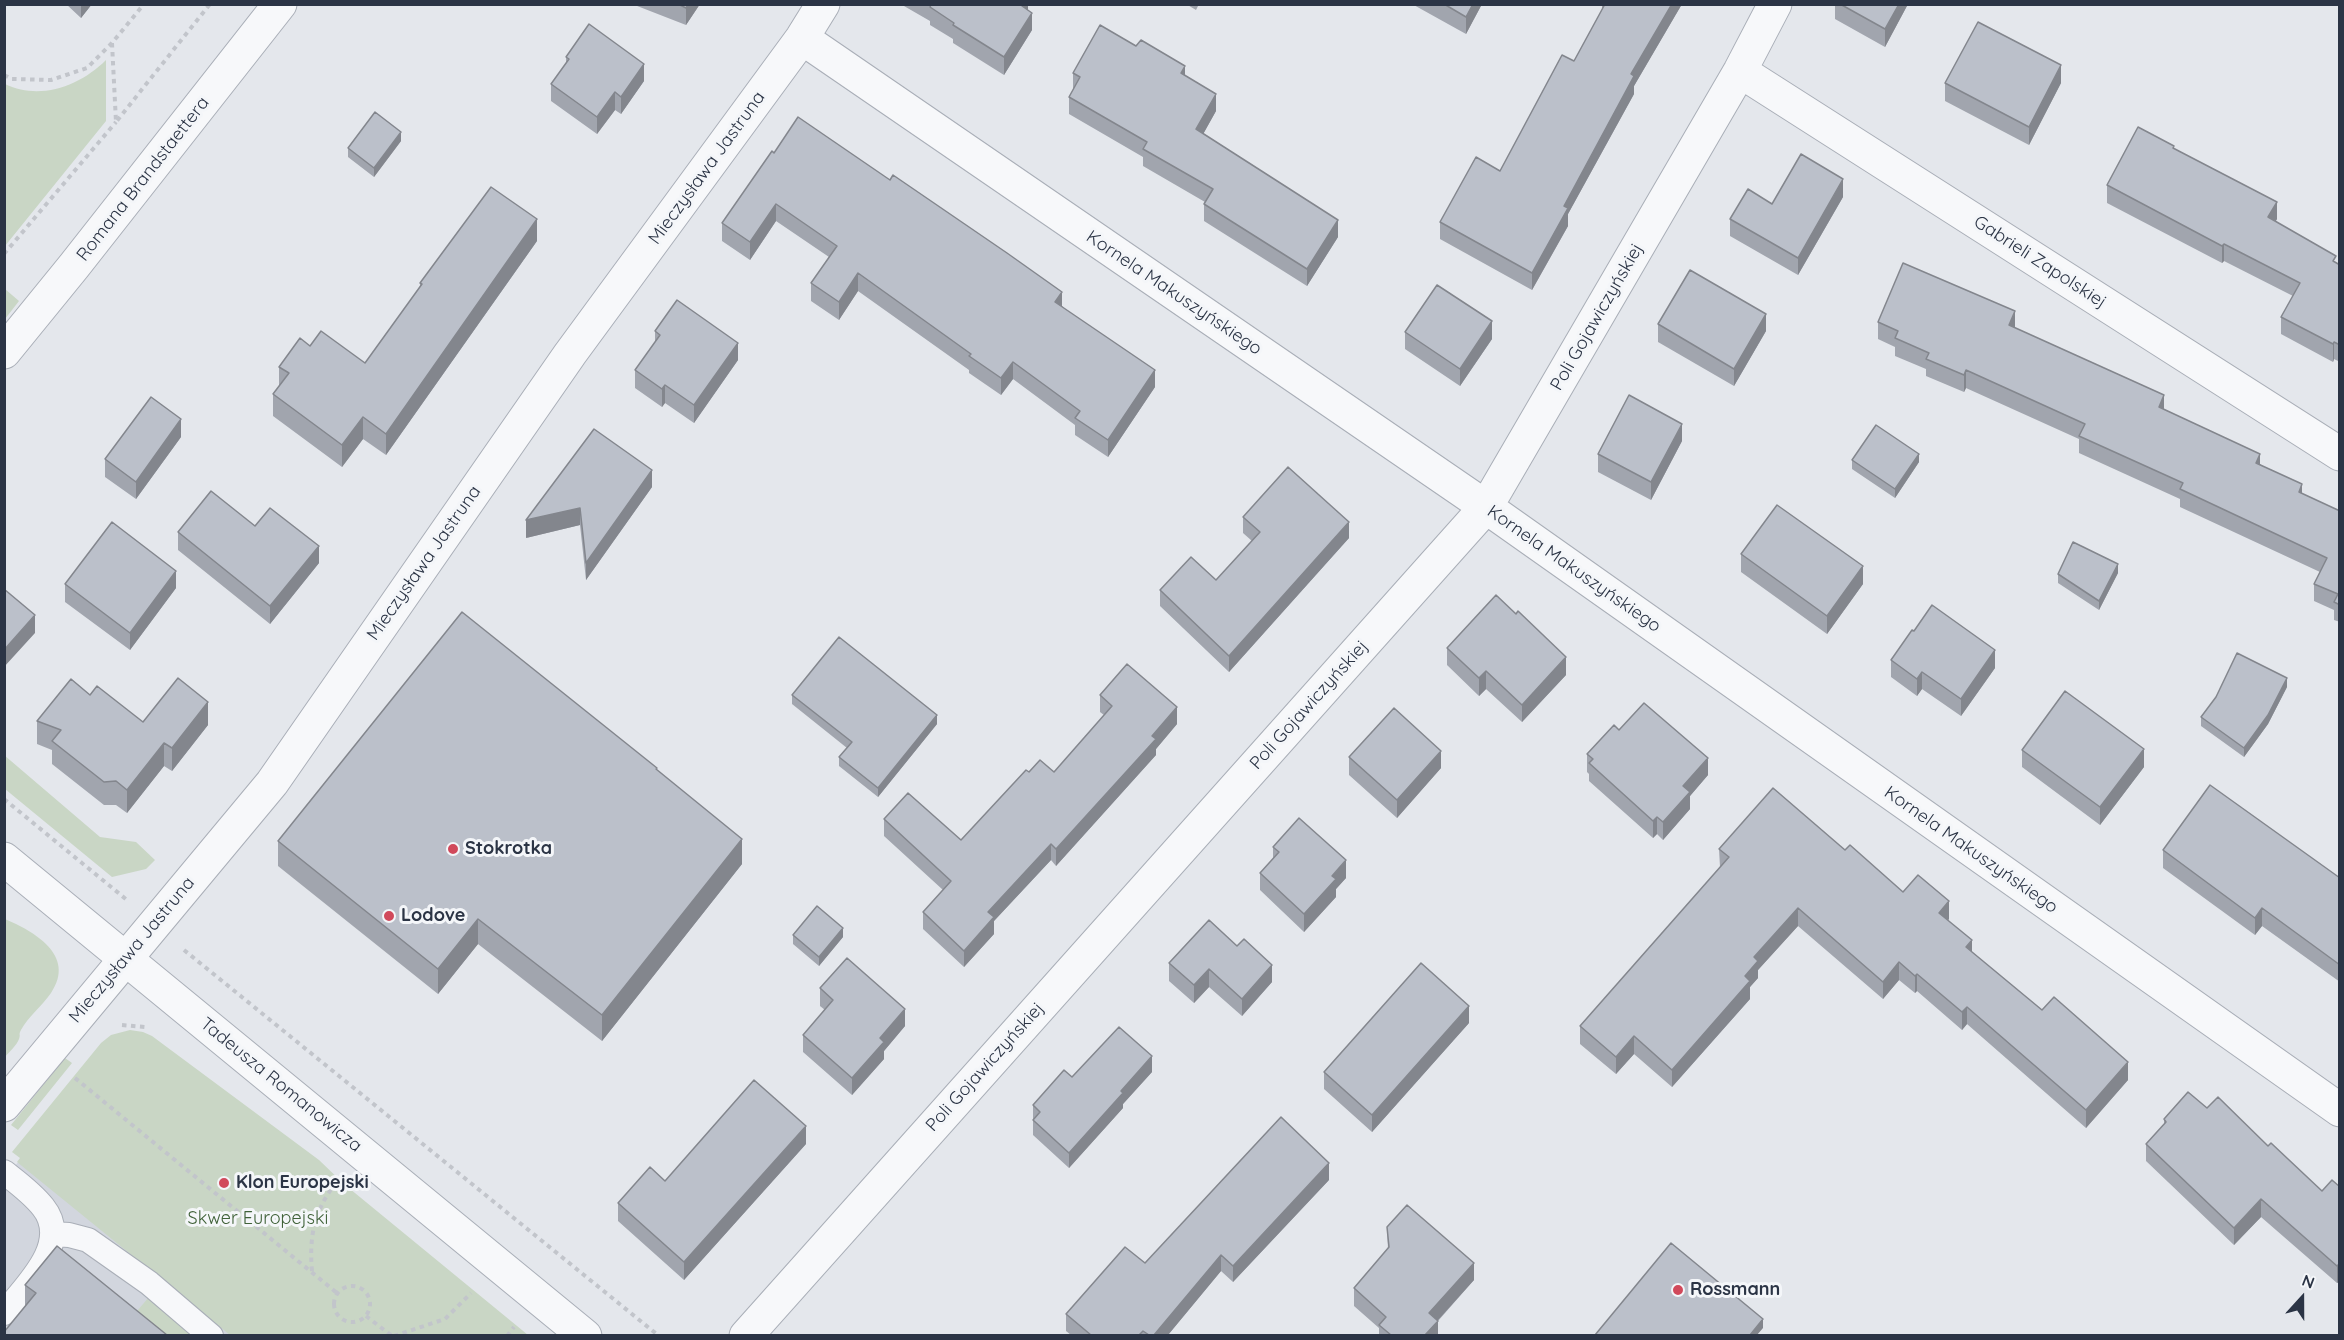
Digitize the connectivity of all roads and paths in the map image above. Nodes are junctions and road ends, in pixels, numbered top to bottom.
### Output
1 (144, 4) edge
2 (210, 4) edge
3 (280, 4) edge
4 (823, 4) edge
5 (1775, 4) edge
6 (802, 38) junction
7 (112, 43) junction
8 (1740, 71) junction
9 (4, 75) edge
10 (116, 122) junction
11 (4, 254) edge
12 (4, 352) edge
13 (2340, 454) edge
14 (1486, 507) junction
15 (4, 799) edge
16 (4, 859) edge
17 (154, 924) junction
18 (125, 958) junction
19 (69, 1073) dead end
20 (4, 1105) edge
21 (2340, 1110) edge
22 (4, 1172) edge
23 (338, 1181) dead end
24 (53, 1234) junction
25 (312, 1272) junction
26 (478, 1286) dead end
27 (337, 1293) junction
28 (4, 1313) edge
29 (366, 1316) junction
30 (211, 1335) edge
31 (393, 1335) edge
32 (585, 1335) edge
33 (659, 1335) edge
34 (746, 1335) edge

1 - 7 path
2 - 10 path
3 - 12 street, Romana Brandstaettera
4 - 6 street, Mieczysława Jastruna
5 - 8 street, Poli Gojawiczyńskiej
6 - 14 street, Kornela Makuszyńskiego
6 - 17 street, Mieczysława Jastruna
7 - 9 path
7 - 10 path
8 - 13 street, Gabrieli Zapolskiej
8 - 14 street, Poli Gojawiczyńskiej
10 - 11 path
14 - 21 street, Kornela Makuszyńskiego
14 - 34 street, Poli Gojawiczyńskiej
15 - 17 path
16 - 18 street, Tadeusza Romanowicza
17 - 18 street, Mieczysława Jastruna
17 - 33 path
18 - 20 street, Mieczysława Jastruna
18 - 32 street, Tadeusza Romanowicza
19 - 25 path
22 - 24 lane
23 - 25 path
24 - 28 lane
24 - 30 lane
25 - 27 path
26 - 31 path
27 - 29 path
27 - 29 path
29 - 31 path

